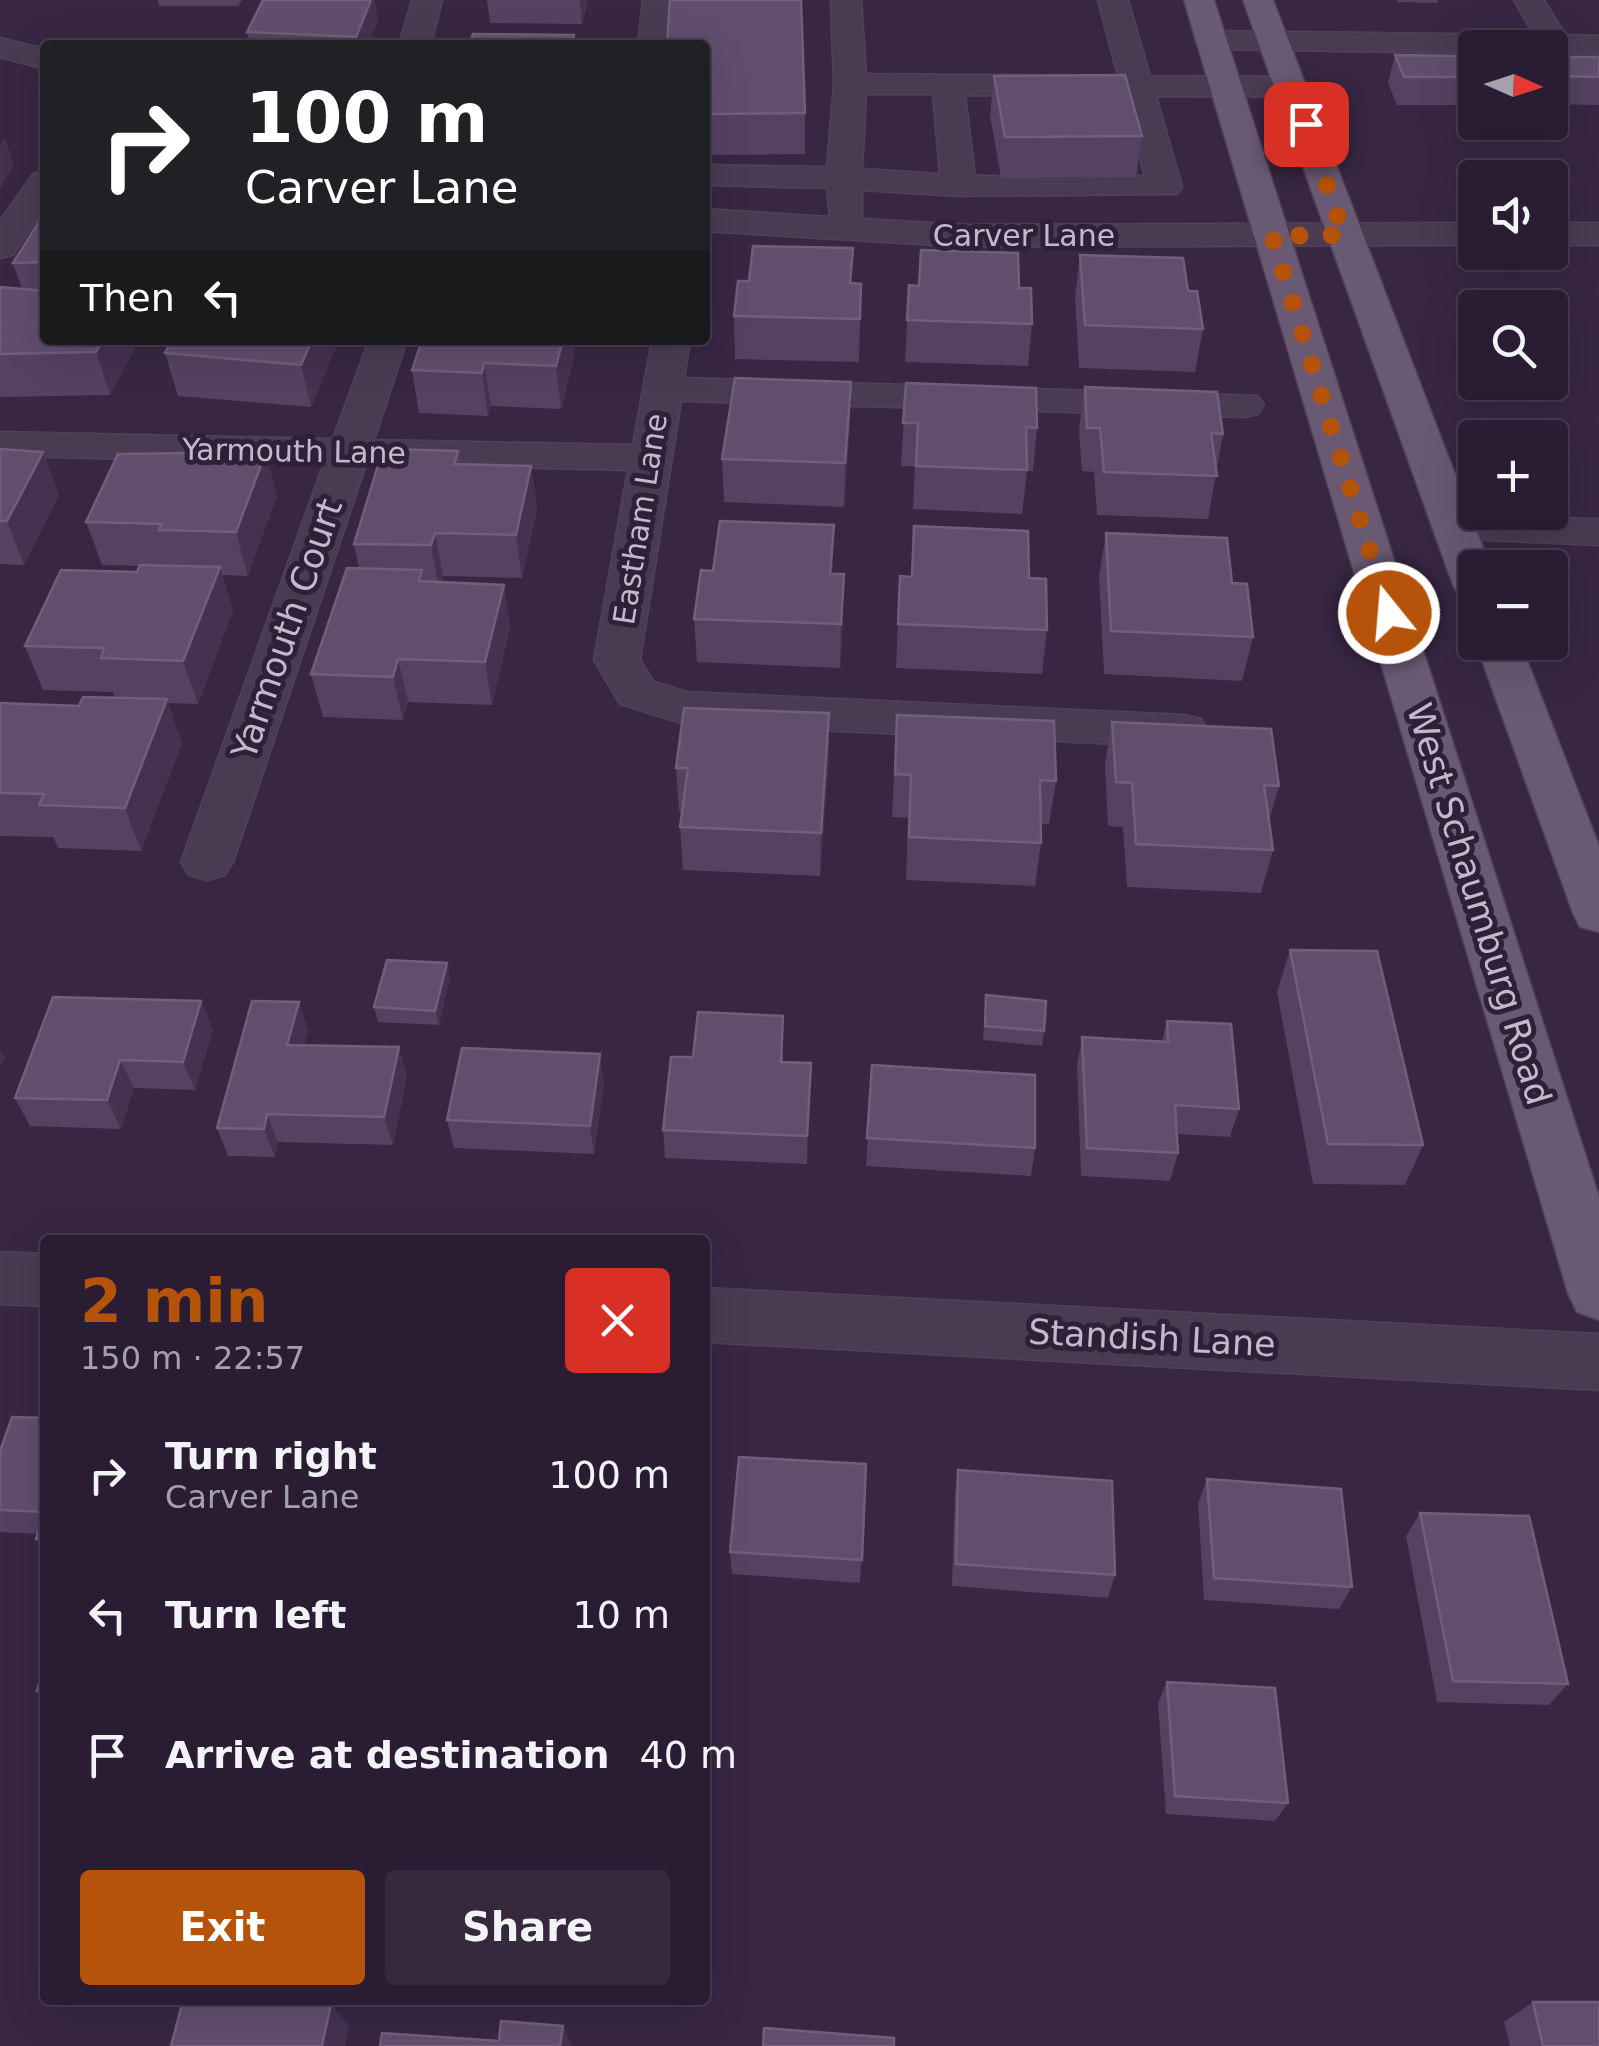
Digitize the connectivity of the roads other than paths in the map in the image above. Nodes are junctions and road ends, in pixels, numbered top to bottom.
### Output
1 (427, 0) edge
2 (658, 0) edge
3 (846, 0) edge
4 (1113, 0) edge
5 (1258, 0) edge
6 (1529, 0) edge
7 (1205, 20) edge
8 (1547, 30) edge
9 (417, 40) edge
10 (654, 40) edge
11 (1272, 40) junction
12 (1458, 43) edge
13 (1568, 44) edge
14 (1599, 45) edge
15 (0, 47) edge
16 (40, 58) edge
17 (850, 84) junction
18 (948, 84) junction
19 (1136, 84) junction
20 (1226, 87) junction
21 (1293, 87) junction
22 (710, 174) edge
23 (844, 178) junction
24 (959, 186) junction
25 (40, 188) edge
26 (710, 220) edge
27 (848, 232) junction
28 (1599, 233) edge
29 (1458, 234) edge
30 (1568, 234) edge
31 (1344, 235) junction
32 (1272, 236) junction
33 (0, 247) edge
34 (386, 345) edge
35 (670, 345) edge
36 (662, 389) junction
37 (1244, 404) dead end
38 (0, 444) edge
39 (347, 453) junction
40 (648, 458) junction
41 (1454, 529) junction
42 (1599, 532) edge
43 (1462, 550) edge
44 (1504, 660) edge
45 (1228, 733) edge
46 (207, 862) dead end
47 (1599, 913) edge
48 (0, 1278) edge
49 (40, 1280) edge
50 (1599, 1293) edge
51 (710, 1315) edge
52 (1599, 1362) edge

1 - 9 street
2 - 10 street
3 - 17 street
4 - 19 street
5 - 11 main road
6 - 8 street
7 - 11 street
7 - 20 main road, West Schaumburg Road
11 - 12 street
11 - 21 main road
13 - 14 street
15 - 16 street
17 - 18 street
17 - 23 street
18 - 19 street
18 - 24 street
19 - 20 street
19 - 24 street
20 - 21 street
20 - 32 main road, West Schaumburg Road
21 - 31 main road
22 - 23 street
23 - 24 street
23 - 27 street
25 - 33 street
26 - 27 street, Carver Lane
27 - 32 street, Carver Lane
28 - 30 street
29 - 31 street, Carver Lane
31 - 32 street, Carver Lane
31 - 41 main road
32 - 50 main road, West Schaumburg Road
34 - 39 street, Yarmouth Court
35 - 36 street, Eastham Lane
36 - 37 street
36 - 40 street, Eastham Lane
38 - 39 street, Yarmouth Lane
39 - 40 street, Yarmouth Lane
39 - 46 street, Yarmouth Court
40 - 45 street, Eastham Lane
41 - 42 street
41 - 43 main road
44 - 47 main road
48 - 49 street
51 - 52 street, Standish Lane

